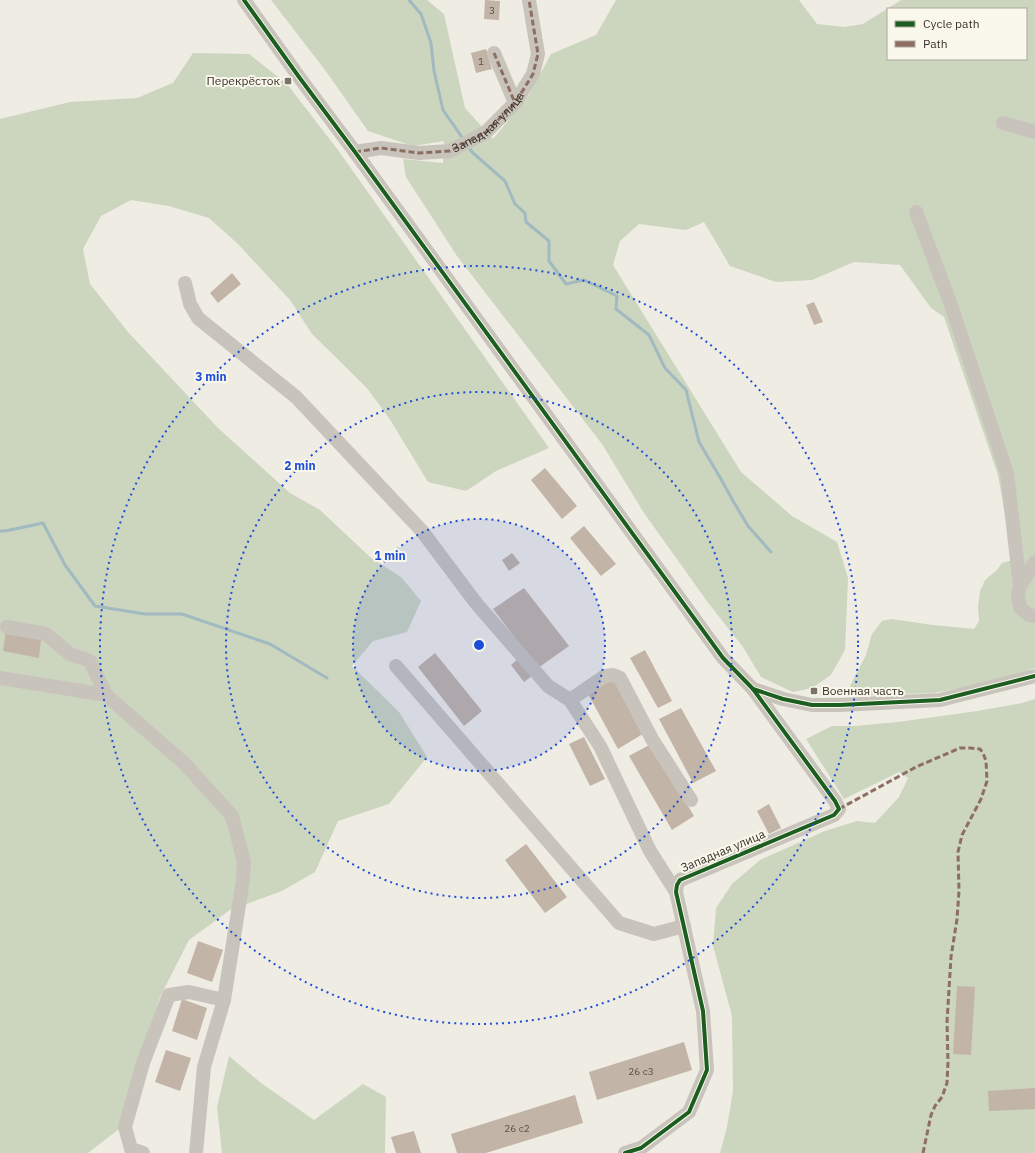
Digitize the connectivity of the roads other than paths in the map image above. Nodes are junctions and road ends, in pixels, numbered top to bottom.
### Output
1 (244, 0) edge
2 (529, 0) edge
3 (494, 53) dead end
4 (515, 103) junction
5 (1003, 122) dead end
6 (1035, 132) edge
7 (355, 152) junction
8 (916, 212) dead end
9 (185, 283) dead end
10 (1035, 562) edge
11 (1020, 586) junction
12 (1035, 616) edge
13 (7, 627) dead end
14 (396, 666) dead end
15 (1035, 676) edge
16 (0, 678) edge
17 (754, 689) junction
18 (106, 694) junction
19 (570, 700) junction
20 (691, 800) dead end
21 (676, 892) junction
22 (684, 926) junction
23 (224, 1000) junction
24 (143, 1153) edge
25 (196, 1153) edge
26 (625, 1153) edge

1 - 7 street
2 - 4 street, Западная улица
3 - 4 street
4 - 7 street, Западная улица
5 - 6 street
7 - 17 street
8 - 11 street
9 - 19 street
10 - 11 street
11 - 12 street
13 - 18 street
14 - 22 street
15 - 17 street
16 - 18 street
17 - 21 street, Западная улица
18 - 23 street
19 - 20 street
19 - 21 street
21 - 22 street
22 - 26 street
23 - 24 street
23 - 25 street

